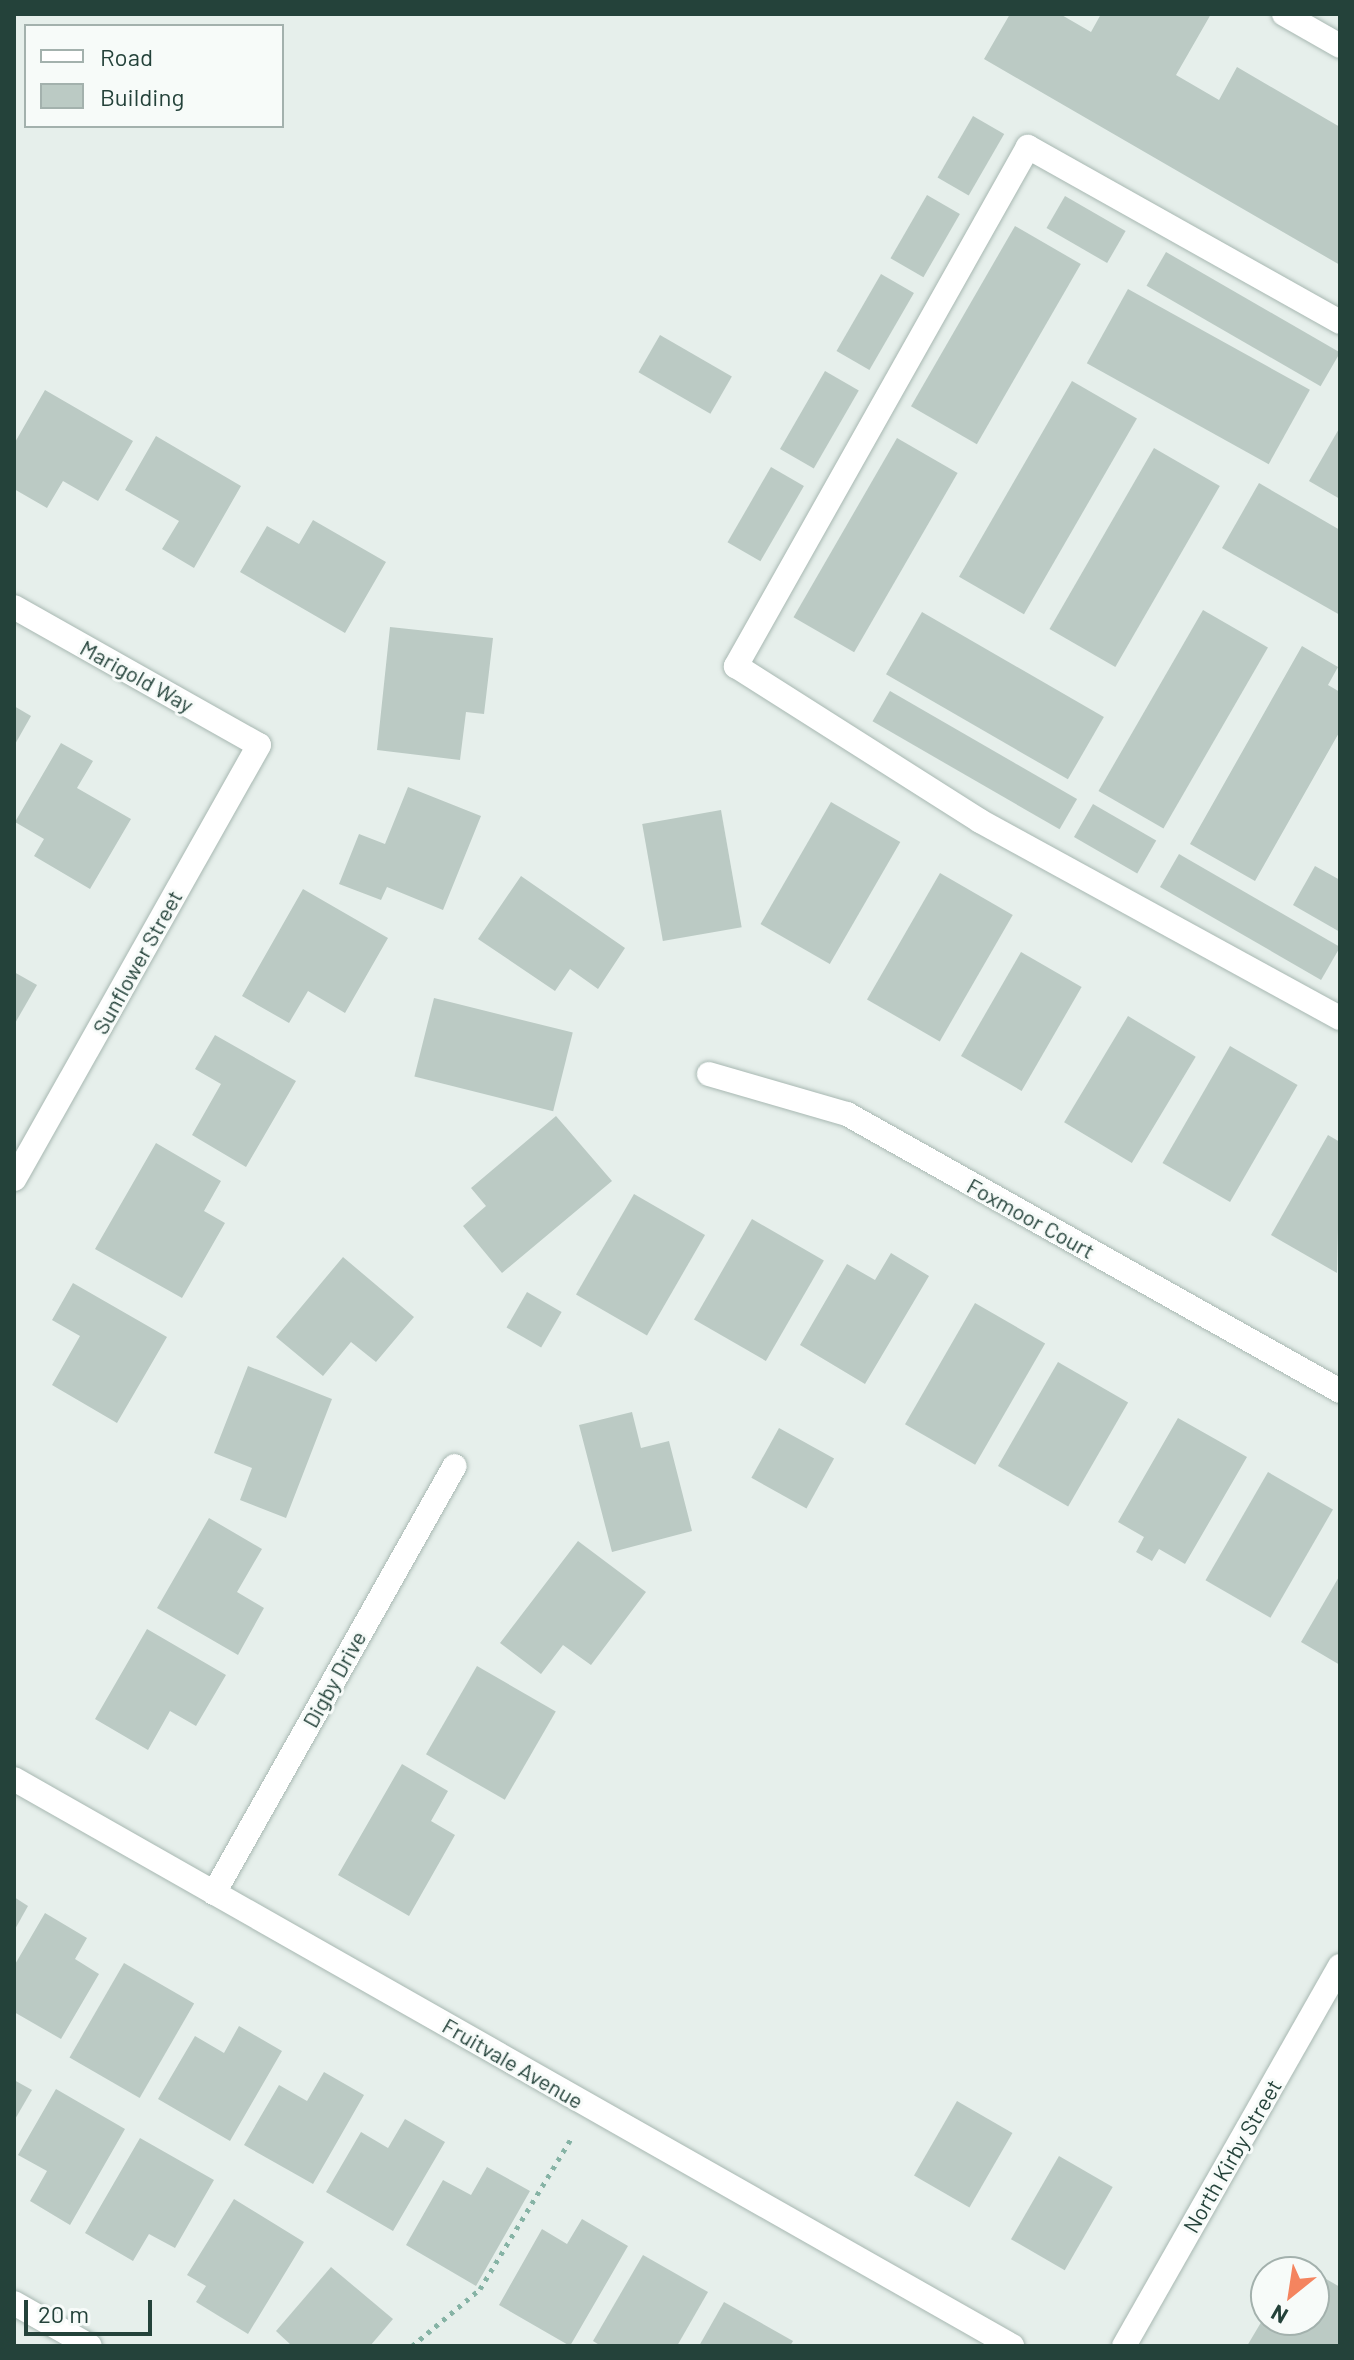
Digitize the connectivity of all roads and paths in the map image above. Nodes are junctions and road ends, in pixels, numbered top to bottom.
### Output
1 (1284, 14) edge
2 (1340, 46) edge
3 (1340, 322) edge
4 (14, 607) edge
5 (259, 745) joint
6 (1340, 1018) edge
7 (709, 1074) dead end
8 (14, 1179) edge
9 (1340, 1391) edge
10 (455, 1466) dead end
11 (14, 1779) edge
12 (214, 1893) junction
13 (1340, 1966) edge
14 (572, 2137) dead end
15 (14, 2303) edge
16 (90, 2346) edge
17 (412, 2346) edge
18 (1012, 2346) edge
19 (1124, 2346) edge

1 - 2 street
3 - 6 street
4 - 5 street, Marigold Way
5 - 8 street, Sunflower Street
7 - 9 street, Foxmoor Court
10 - 12 street, Digby Drive
11 - 12 street, Fruitvale Avenue
12 - 18 street, Fruitvale Avenue
13 - 19 street, North Kirby Street
14 - 17 path
15 - 16 street

